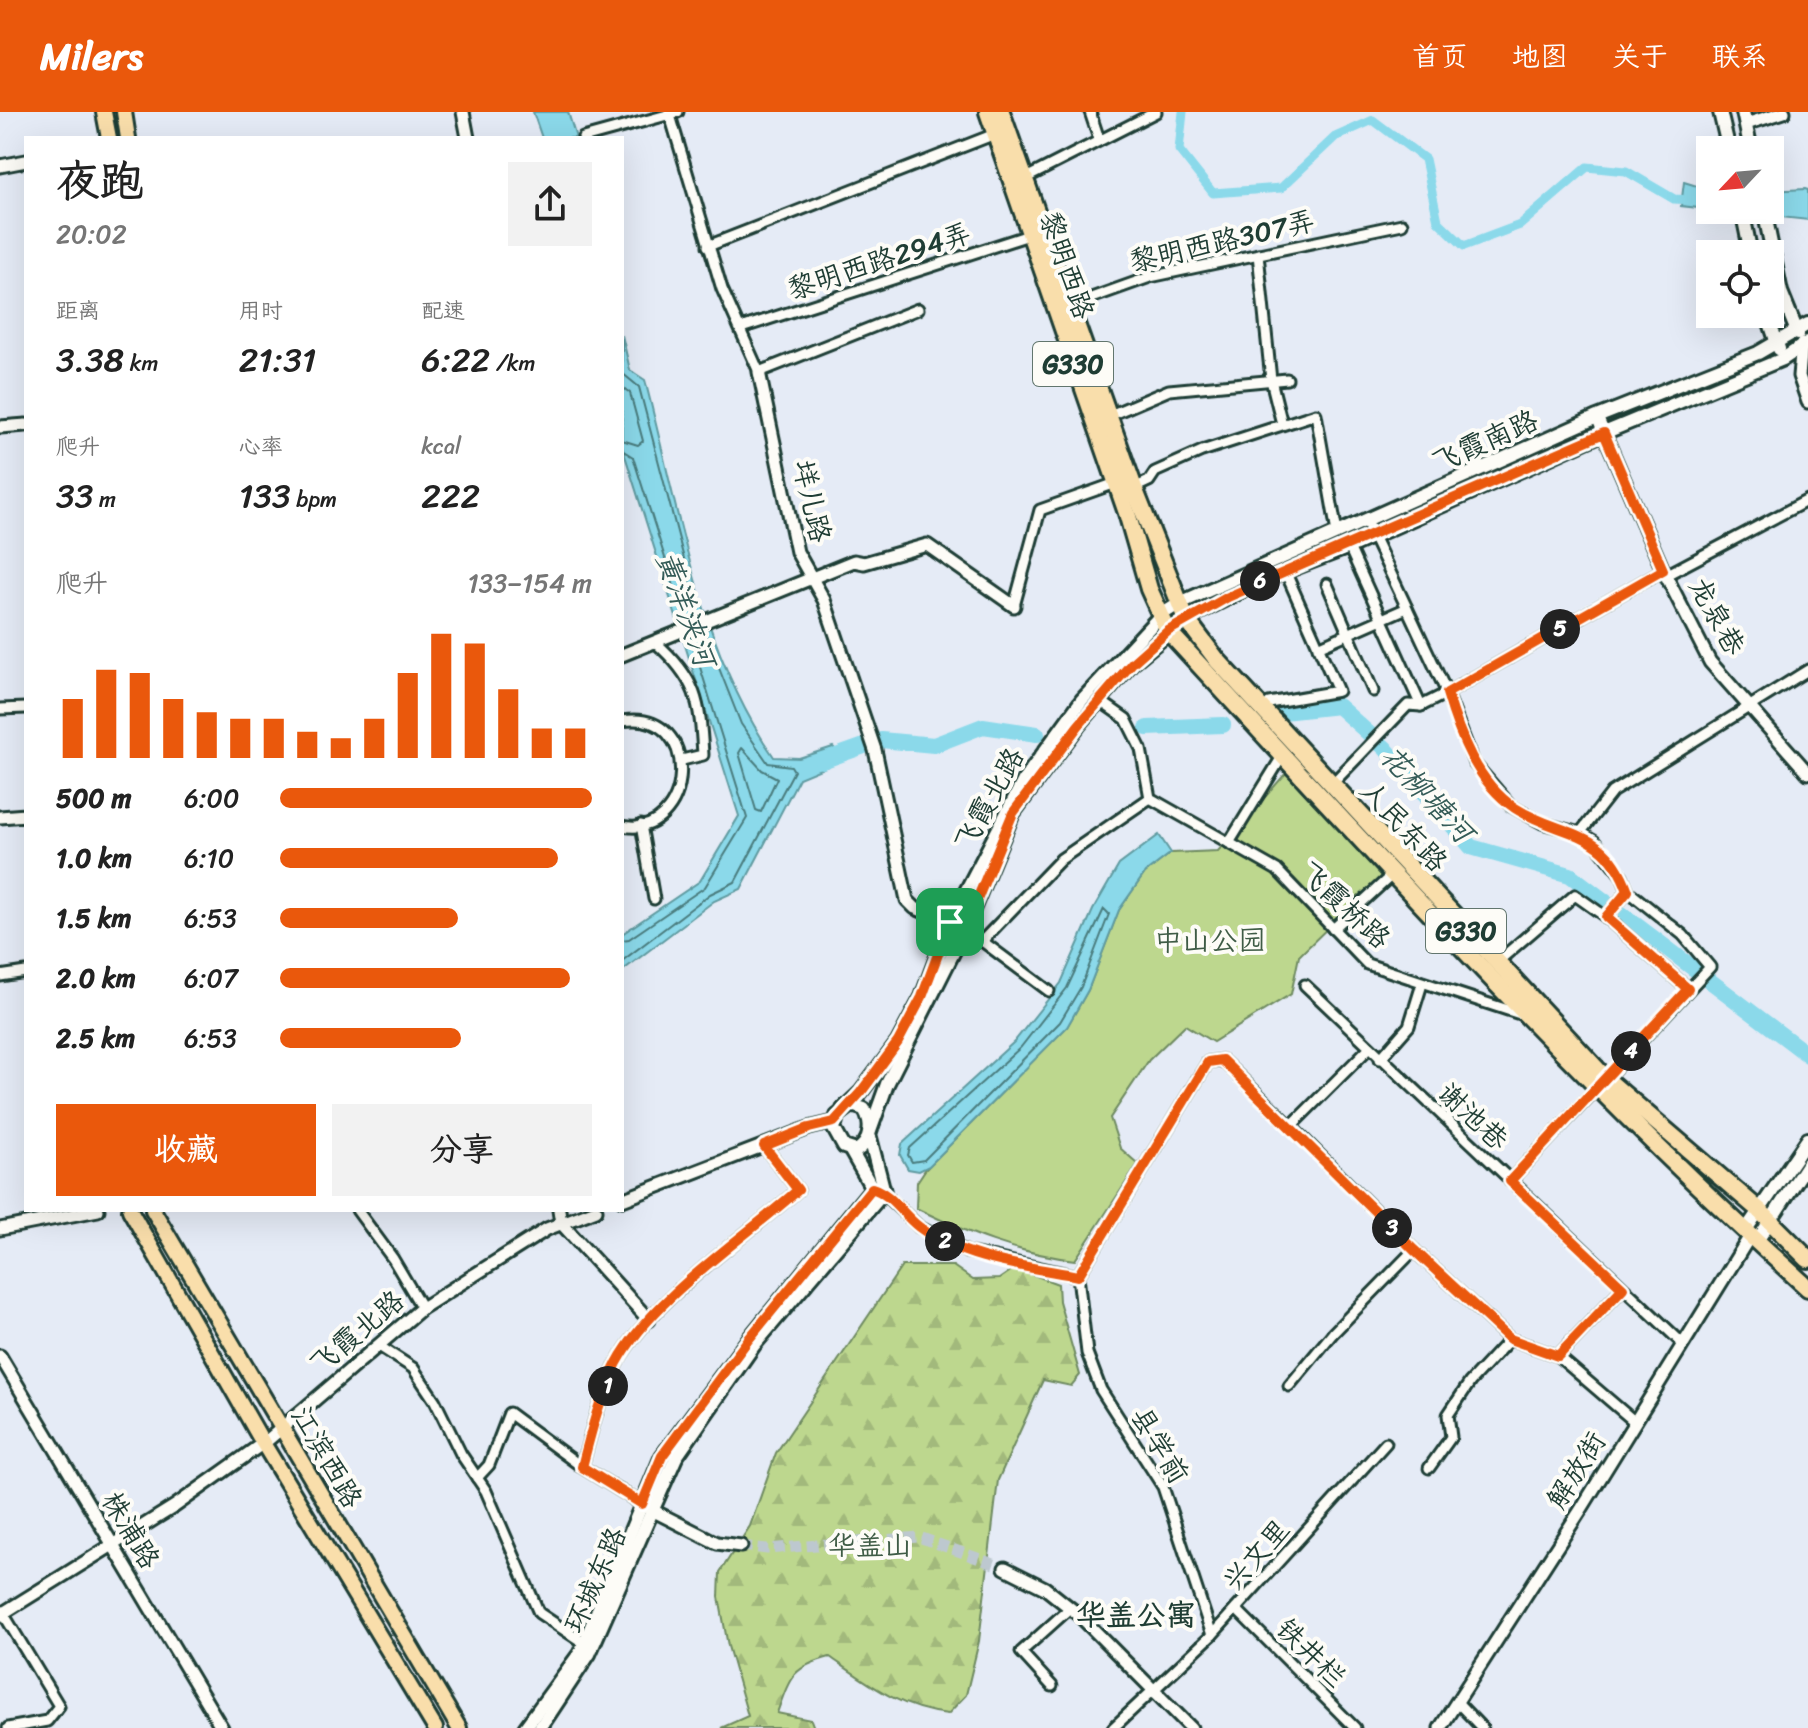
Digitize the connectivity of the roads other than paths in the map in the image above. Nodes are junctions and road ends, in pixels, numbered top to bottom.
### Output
1 (104, 112) edge
2 (124, 112) edge
3 (463, 112) edge
4 (988, 112) edge
5 (1001, 112) edge
6 (1090, 112) edge
7 (1156, 112) edge
8 (1720, 112) edge
9 (1784, 112) edge
10 (672, 113) edge
11 (1744, 118) edge
12 (995, 134) junction
13 (109, 136) edge
14 (128, 136) edge
15 (468, 136) edge
16 (590, 136) edge
17 (1726, 136) edge
18 (1099, 139) junction
19 (24, 161) edge
20 (0, 166) edge
21 (1024, 179) junction
22 (1402, 224) dead end
23 (1766, 224) edge
24 (1029, 235) junction
25 (708, 246) junction
26 (1258, 254) junction
27 (918, 309) dead end
28 (1062, 309) junction
29 (1802, 326) edge
30 (741, 328) junction
31 (1772, 328) edge
32 (1777, 343) junction
33 (1805, 343) edge
34 (1783, 359) junction
35 (759, 372) junction
36 (1287, 379) dead end
37 (1271, 380) junction
38 (1808, 402) edge
39 (1108, 416) junction
40 (1597, 417) junction
41 (1282, 424) junction
42 (24, 425) edge
43 (0, 427) edge
44 (1604, 433) junction
45 (1116, 483) junction
46 (1134, 488) junction
47 (1808, 500) edge
48 (1366, 521) junction
49 (1337, 533) junction
50 (1374, 536) junction
51 (1349, 547) junction
52 (1285, 571) junction
53 (1665, 572) junction
54 (811, 578) junction
55 (1327, 584) dead end
56 (1014, 606) joint
57 (1407, 608) junction
58 (1183, 611) junction
59 (1161, 615) junction
60 (1381, 619) junction
61 (1168, 631) junction
62 (1348, 634) junction
63 (655, 642) junction
64 (1318, 647) junction
65 (624, 654) edge
66 (1808, 670) edge
67 (1373, 691) dead end
68 (1447, 693) junction
69 (1099, 700) junction
70 (1269, 703) dead end
71 (1421, 706) junction
72 (1751, 707) junction
73 (24, 708) edge
74 (0, 709) edge
75 (624, 721) edge
76 (1283, 755) junction
77 (682, 760) junction
78 (1808, 773) edge
79 (1331, 785) junction
80 (1150, 798) junction
81 (24, 815) edge
82 (0, 817) edge
83 (641, 825) junction
84 (624, 826) edge
85 (1580, 833) junction
86 (1229, 843) junction
87 (1394, 873) junction
88 (1624, 895) junction
89 (654, 899) dead end
90 (1608, 916) junction
91 (950, 922) junction
92 (1333, 929) junction
93 (964, 931) junction
94 (982, 941) junction
95 (1496, 963) junction
96 (24, 972) edge
97 (0, 976) edge
98 (1422, 984) junction
99 (1305, 985) dead end
100 (1688, 989) junction
101 (1049, 991) dead end
102 (1523, 1015) junction
103 (1369, 1048) junction
104 (1380, 1059) junction
105 (1601, 1084) junction
106 (843, 1109) junction
107 (834, 1122) junction
108 (1291, 1126) junction
109 (869, 1134) junction
110 (1808, 1139) edge
111 (764, 1146) junction
112 (851, 1151) junction
113 (1808, 1163) edge
114 (1510, 1181) junction
115 (878, 1190) junction
116 (624, 1199) edge
117 (88, 1212) edge
118 (131, 1212) edge
119 (154, 1212) edge
120 (358, 1212) edge
121 (559, 1212) edge
122 (591, 1212) edge
123 (1764, 1216) junction
124 (561, 1223) junction
125 (0, 1229) edge
126 (1751, 1236) junction
127 (1414, 1250) junction
128 (1808, 1259) edge
129 (1078, 1276) junction
130 (1623, 1288) junction
131 (1808, 1288) edge
132 (422, 1308) junction
133 (649, 1320) junction
134 (1510, 1339) junction
135 (1683, 1344) junction
136 (379, 1346) junction
137 (0, 1356) edge
138 (1558, 1356) junction
139 (1289, 1386) dead end
140 (1635, 1422) junction
141 (280, 1429) junction
142 (263, 1443) junction
143 (1386, 1443) dead end
144 (582, 1467) junction
145 (1429, 1468) dead end
146 (477, 1478) junction
147 (648, 1507) junction
148 (113, 1546) junction
149 (741, 1546) tunnel mouth
150 (1005, 1568) tunnel mouth
151 (1070, 1608) junction
152 (1236, 1609) junction
153 (2, 1614) edge
154 (1212, 1635) junction
155 (584, 1643) junction
156 (1052, 1686) dead end
157 (1153, 1692) junction
158 (1457, 1702) junction
159 (219, 1727) edge
160 (8, 1728) edge
161 (435, 1728) edge
162 (459, 1728) edge
163 (525, 1728) edge
164 (540, 1728) edge
165 (1113, 1728) edge
166 (1191, 1728) edge
167 (1355, 1728) edge
168 (1440, 1728) edge
169 (1482, 1728) edge

1 - 13 main road
2 - 14 main road
3 - 15 street
4 - 12 highway, 黎明西路 / G330
5 - 21 highway, 黎明西路 / G330
6 - 18 street
7 - 18 street
8 - 17 main road
9 - 11 street
10 - 16 street
10 - 25 street, 垟儿路
12 - 24 highway, 黎明西路 / G330
12 - 25 street
18 - 21 street
19 - 20 street
21 - 28 highway, 黎明西路 / G330
22 - 26 street, 黎明西路307弄
23 - 29 main road
24 - 28 highway, 黎明西路 / G330
24 - 30 street, 黎明西路294弄
25 - 30 street, 垟儿路
26 - 28 street, 黎明西路307弄
26 - 37 street
27 - 35 street
28 - 39 highway, 黎明西路 / G330
28 - 45 highway, 黎明西路 / G330
29 - 32 main road, 飞霞南路
29 - 33 main road
30 - 35 street, 垟儿路
31 - 32 main road
32 - 34 main road
32 - 40 main road, 飞霞南路
33 - 34 main road, 飞霞南路
33 - 38 street
34 - 44 main road, 飞霞南路
35 - 54 street, 垟儿路
36 - 37 street
37 - 39 street
37 - 41 street
39 - 46 highway, 黎明西路 / G330
40 - 44 street, 龙泉巷
40 - 48 main road, 飞霞南路
41 - 46 street
41 - 49 street
42 - 43 street
44 - 50 main road, 飞霞南路
44 - 53 street, 龙泉巷
45 - 56 street
45 - 59 highway, 黎明西路 / G330
46 - 58 highway, 黎明西路 / G330
47 - 53 street
48 - 49 main road, 飞霞南路
48 - 50 street
49 - 58 main road, 飞霞南路
50 - 51 main road, 飞霞南路
50 - 57 street
51 - 52 main road, 飞霞南路
51 - 60 street
52 - 58 main road, 飞霞南路
52 - 64 street
53 - 68 street
53 - 72 street, 龙泉巷
54 - 56 street
54 - 63 street
54 - 91 street, 垟儿路
55 - 62 street
57 - 60 street
57 - 68 street
58 - 59 main road, 飞霞北路
58 - 61 main road, 飞霞北路
58 - 79 highway, 人民东路 / G330
59 - 61 highway, G330
59 - 91 main road, 飞霞北路
60 - 62 street
60 - 71 street
61 - 69 main road, 飞霞北路
61 - 76 highway, 人民东路 / G330
62 - 64 street
62 - 67 street
63 - 65 street
63 - 77 street
64 - 70 street
66 - 72 street
68 - 71 street
68 - 85 street
69 - 80 street
69 - 93 main road, 飞霞北路
71 - 79 street
72 - 78 street, 龙泉巷
72 - 85 street
73 - 74 street
75 - 77 street
76 - 86 street
76 - 87 highway, 人民东路 / G330
77 - 83 street
79 - 95 highway, 人民东路 / G330
80 - 86 street, 飞霞桥路
80 - 94 street
81 - 82 street
83 - 84 street
83 - 89 street
85 - 88 street
86 - 92 street, 飞霞桥路
87 - 92 street
87 - 102 highway, 人民东路 / G330
88 - 90 street
88 - 100 street
90 - 95 street
90 - 100 street
91 - 93 street
91 - 106 main road, 飞霞北路
92 - 98 street, 飞霞桥路
93 - 94 street
93 - 109 main road, 飞霞北路
94 - 101 street
95 - 105 highway, 人民东路 / G330
96 - 97 street
98 - 102 street, 飞霞桥路
98 - 104 street
99 - 103 street, 谢池巷
100 - 105 street
102 - 105 highway, 人民东路 / G330
103 - 104 street, 谢池巷
103 - 108 street
104 - 114 street, 谢池巷
105 - 114 street
105 - 123 highway, 人民东路 / G330
105 - 126 highway, 人民东路 / G330
106 - 107 main road, 飞霞北路
106 - 109 main road
107 - 111 street
107 - 112 main road
108 - 127 street
108 - 129 street
109 - 112 main road, 飞霞北路
109 - 115 main road
110 - 123 main road
111 - 116 street
111 - 133 street
112 - 115 main road
113 - 123 main road
114 - 130 street, 谢池巷
115 - 129 street
115 - 147 main road, 环城东路
117 - 125 street
118 - 142 main road, 江滨西路
119 - 141 main road, 江滨西路
120 - 132 street
121 - 124 street
122 - 124 street, 飞霞北路
123 - 126 main road
123 - 128 highway, G330
124 - 132 street, 飞霞北路
124 - 133 street
126 - 131 highway, G330
126 - 135 street, 解放街
127 - 134 street
127 - 139 street
129 - 154 street, 县学前
130 - 135 street, 谢池巷
130 - 138 street
132 - 136 street, 飞霞北路
133 - 144 street
134 - 138 street
134 - 145 street
135 - 140 street, 解放街
136 - 141 street, 飞霞北路
136 - 146 street
137 - 148 street, 株浦路
138 - 140 street
140 - 158 street, 解放街
141 - 142 street, 飞霞北路
141 - 162 main road, 江滨西路
142 - 148 street, 飞霞北路
142 - 161 main road, 江滨西路
143 - 152 street, 兴文里
144 - 146 street
144 - 147 street
146 - 155 street
147 - 149 street
147 - 155 main road, 环城东路
147 - 164 main road, 环城东路
148 - 153 street, 飞霞北路
148 - 159 street, 株浦路
150 - 151 street
151 - 156 street
151 - 157 street
152 - 154 street, 兴文里
152 - 167 street, 铁井栏
153 - 160 street
154 - 157 street, 兴文里
155 - 163 main road, 环城东路
157 - 165 street, 兴文里
157 - 166 street
158 - 168 street, 解放街
158 - 169 street

